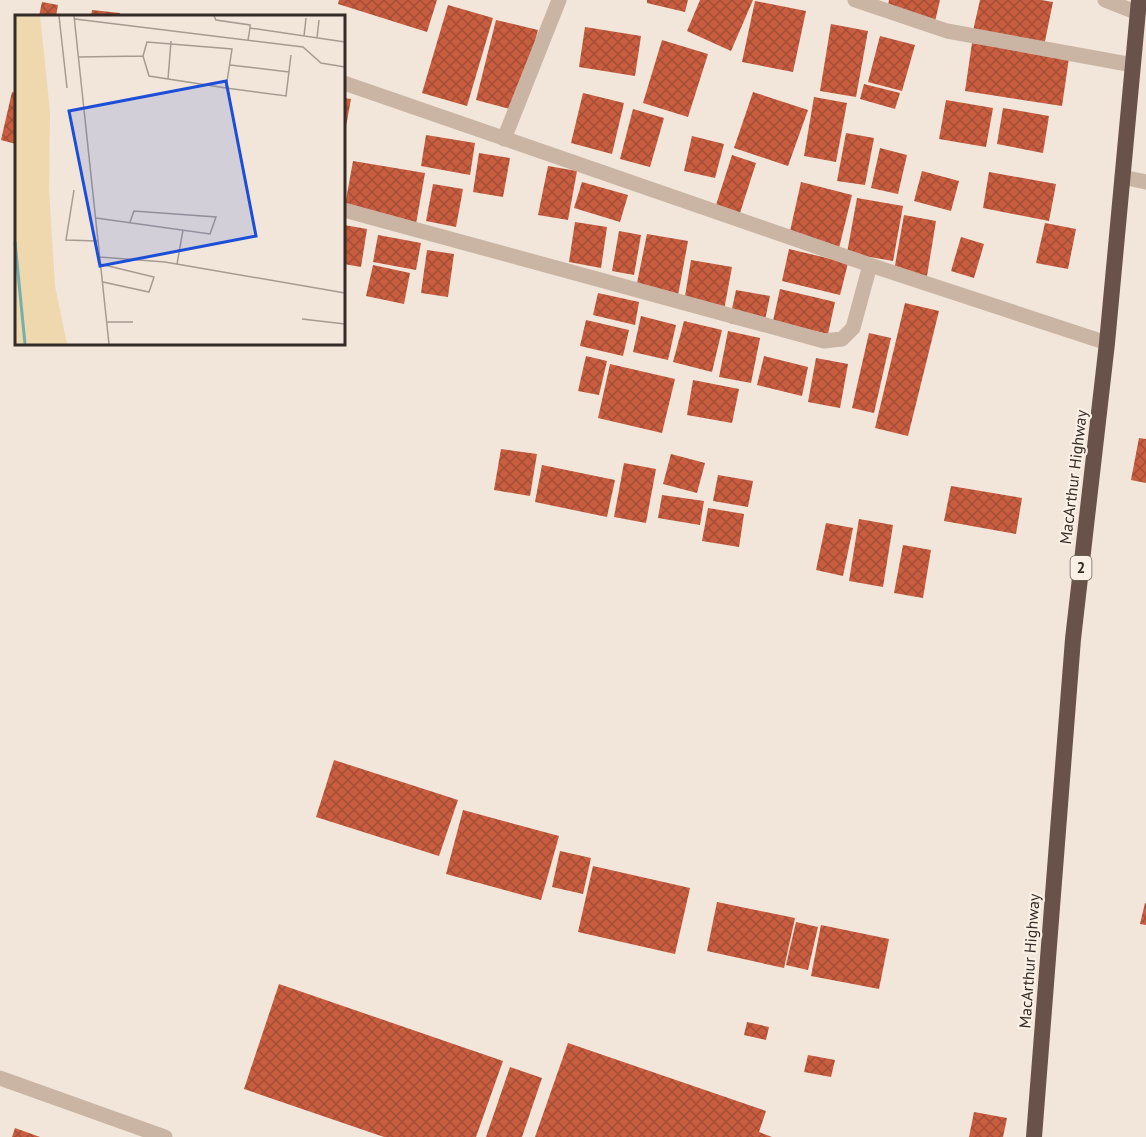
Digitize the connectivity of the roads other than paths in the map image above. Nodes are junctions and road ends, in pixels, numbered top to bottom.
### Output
1 (560, 0) edge
2 (855, 0) edge
3 (1105, 0) edge
4 (1138, 7) edge
5 (1133, 65) junction
6 (345, 84) edge
7 (504, 139) junction
8 (1122, 177) junction
9 (1146, 182) edge
10 (345, 210) edge
11 (870, 265) junction
12 (1107, 344) junction
13 (2, 1084) edge
14 (165, 1137) edge
15 (1034, 1137) edge

1 - 7 street
2 - 5 street
3 - 4 street
4 - 5 highway, MacArthur Highway / 2
5 - 8 highway, MacArthur Highway / 2
6 - 7 street
7 - 11 street
8 - 9 street
8 - 12 highway, MacArthur Highway / 2
10 - 11 street
11 - 12 street
12 - 15 highway, MacArthur Highway / 2
13 - 14 street

